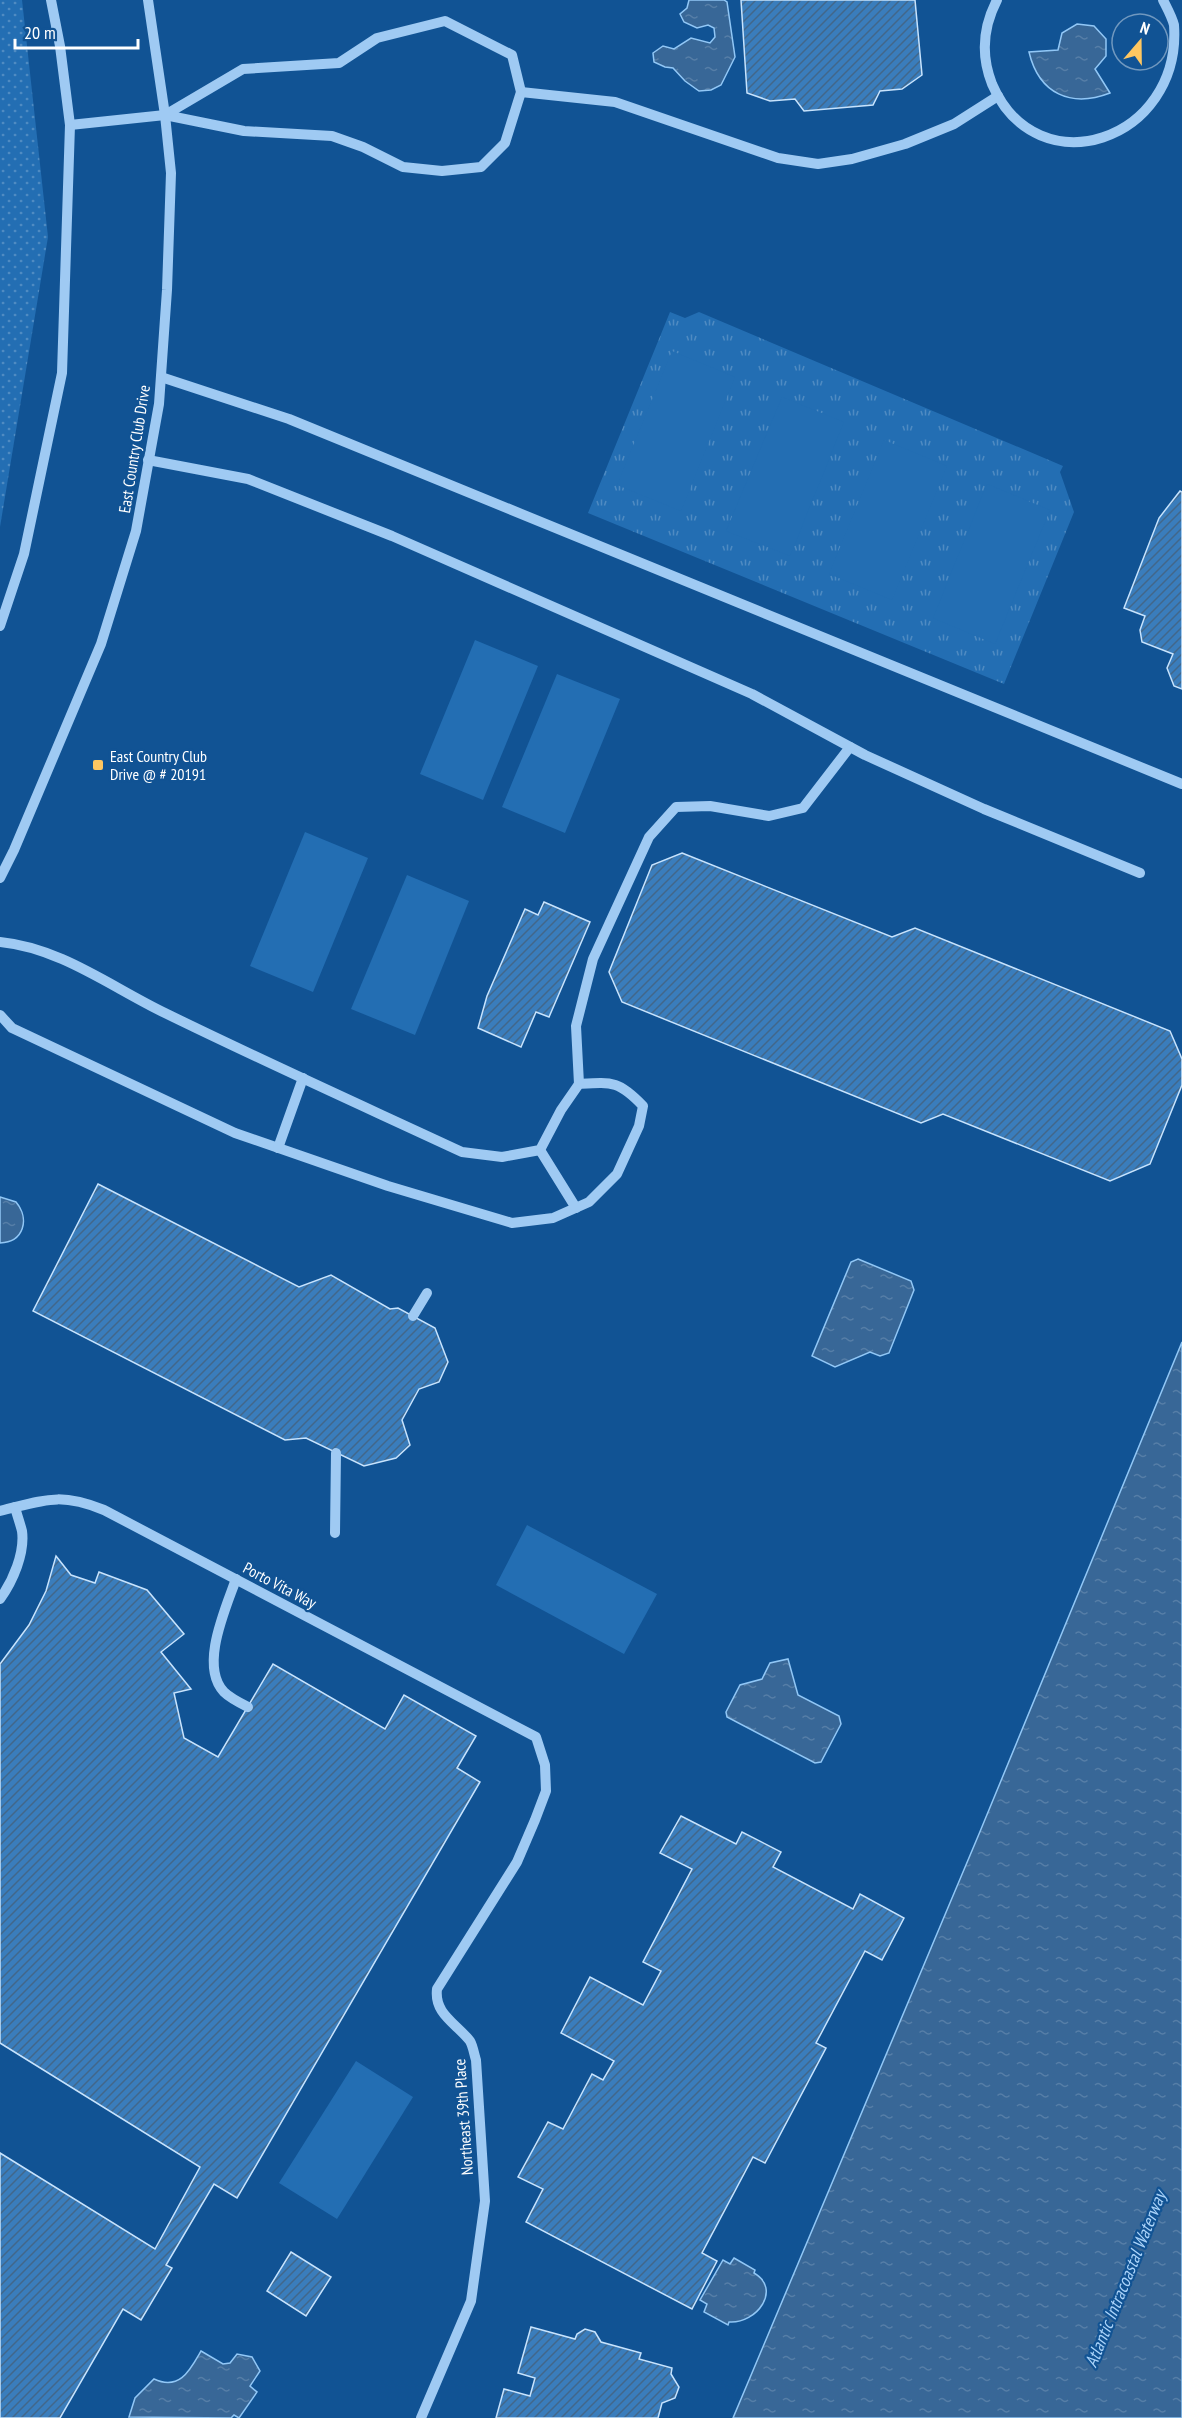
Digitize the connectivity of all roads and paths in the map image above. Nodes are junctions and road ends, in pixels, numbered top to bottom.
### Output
1 (51, 0) edge
2 (148, 0) edge
3 (997, 0) edge
4 (1163, 0) edge
5 (521, 92) junction
6 (998, 96) junction
7 (165, 115) junction
8 (70, 125) junction
9 (161, 377) junction
10 (148, 460) junction
11 (0, 626) edge
12 (850, 747) junction
13 (1182, 784) edge
14 (1140, 873) dead end
15 (0, 878) edge
16 (0, 942) edge
17 (0, 1015) edge
18 (303, 1077) junction
19 (579, 1084) junction
20 (278, 1148) junction
21 (540, 1150) junction
22 (576, 1208) junction
23 (427, 1293) dead end
24 (413, 1316) dead end
25 (336, 1453) dead end
26 (15, 1507) junction
27 (0, 1510) edge
28 (335, 1533) dead end
29 (236, 1579) junction
30 (0, 1599) edge
31 (248, 1707) dead end
32 (536, 1737) joint
33 (421, 2418) edge

1 - 8 street
2 - 7 street, East Country Club Drive
3 - 6 street
4 - 6 street
5 - 6 street
5 - 7 street
5 - 7 street
7 - 8 street
7 - 9 street, East Country Club Drive
8 - 11 street
9 - 10 street, East Country Club Drive
9 - 13 street
10 - 12 street
10 - 15 street, East Country Club Drive
12 - 14 street
12 - 19 street
16 - 18 street
17 - 20 street
18 - 20 street
18 - 21 street
19 - 21 street
19 - 22 street
20 - 22 street
21 - 22 street
23 - 24 street
25 - 28 street
26 - 27 street, Porto Vita Way
26 - 29 street, Porto Vita Way
26 - 30 street
29 - 31 street
29 - 32 street, Porto Vita Way
32 - 33 street, Northeast 39th Place

